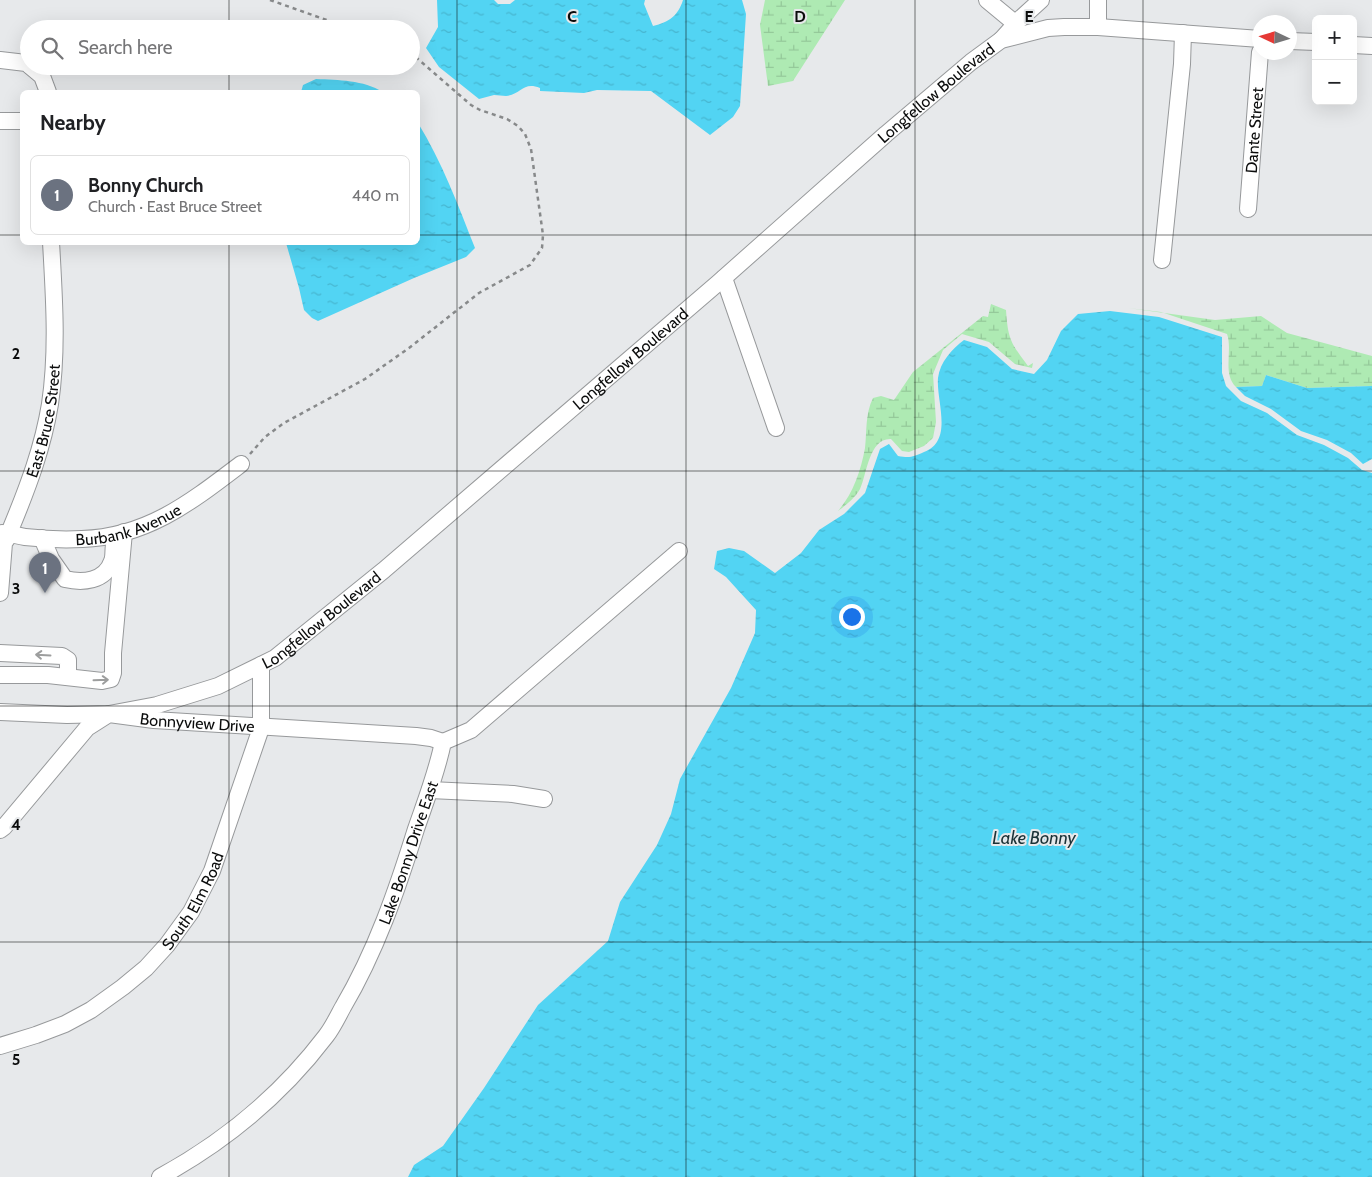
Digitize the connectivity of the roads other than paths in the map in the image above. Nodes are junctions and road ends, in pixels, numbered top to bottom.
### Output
1 (987, 0) edge
2 (1041, 0) edge
3 (1098, 0) edge
4 (1016, 24) junction
5 (1098, 27) junction
6 (1183, 33) junction
7 (1252, 38) edge
8 (1002, 40) junction
9 (1297, 41) edge
10 (1312, 42) edge
11 (1357, 45) edge
12 (1372, 46) edge
13 (0, 60) edge
14 (1259, 60) edge
15 (20, 62) edge
16 (41, 75) edge
17 (47, 90) edge
18 (0, 121) edge
19 (20, 121) edge
20 (1248, 209) dead end
21 (50, 245) edge
22 (1162, 260) dead end
23 (724, 278) junction
24 (776, 428) dead end
25 (241, 464) road end
26 (6, 533) edge
27 (119, 533) junction
28 (42, 538) junction
29 (679, 550) dead end
30 (0, 593) edge
31 (0, 653) edge
32 (261, 665) junction
33 (0, 675) edge
34 (68, 677) junction
35 (0, 712) edge
36 (110, 714) junction
37 (261, 728) junction
38 (443, 742) junction
39 (430, 790) junction
40 (544, 799) dead end
41 (0, 830) edge
42 (0, 1046) edge
43 (160, 1177) edge

1 - 4 street
2 - 4 street
3 - 5 street
4 - 8 street
5 - 6 street, Longfellow Boulevard
5 - 8 street, Longfellow Boulevard
6 - 7 street, Longfellow Boulevard
6 - 22 street
8 - 23 street, Longfellow Boulevard
9 - 10 street
11 - 12 street
13 - 15 street
14 - 20 street, Dante Street
16 - 17 street
18 - 19 street
21 - 26 street, East Bruce Street
23 - 24 street
23 - 32 street, Longfellow Boulevard
25 - 27 street, Burbank Avenue
26 - 28 street, Burbank Avenue
26 - 30 street, East Bruce Street
27 - 28 street, Burbank Avenue
27 - 28 street
34 -> 27 street
29 - 38 street
34 -> 31 street
32 - 36 street, Longfellow Boulevard
32 - 37 street, South Elm Road
33 - 34 street
35 - 36 street, Longfellow Boulevard
36 - 37 street, Bonnyview Drive
36 - 41 street
37 - 38 street, Bonnyview Drive
37 - 42 street, South Elm Road
38 - 39 street, Lake Bonny Drive East
39 - 40 street
39 - 43 street, Lake Bonny Drive East

